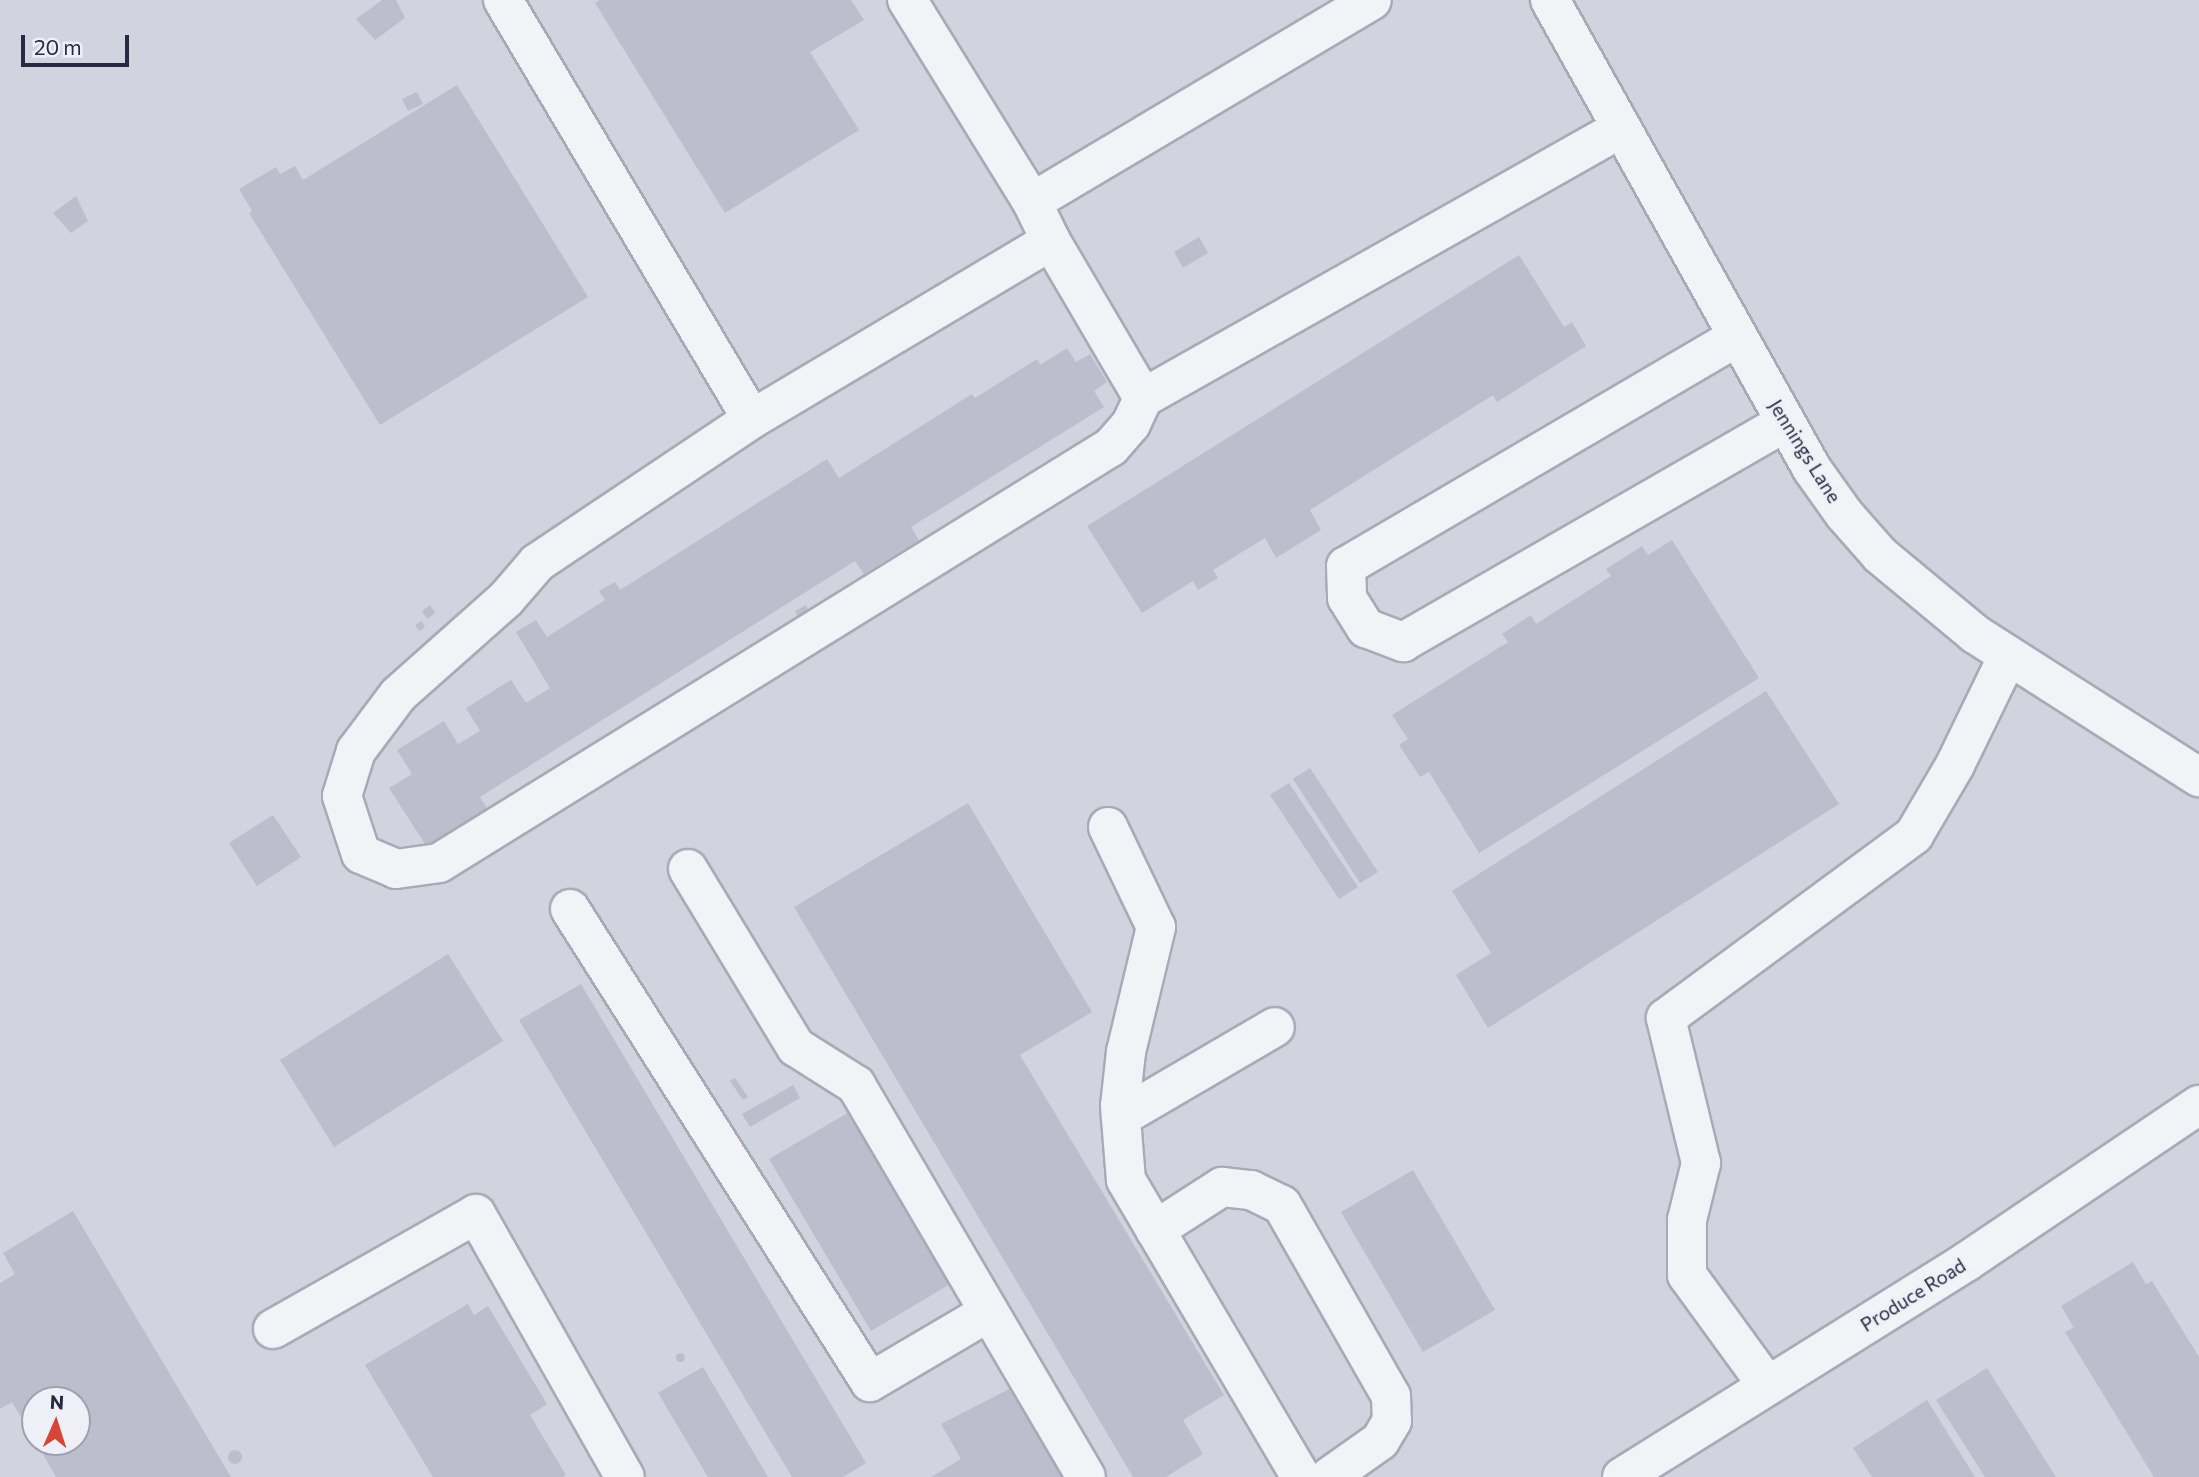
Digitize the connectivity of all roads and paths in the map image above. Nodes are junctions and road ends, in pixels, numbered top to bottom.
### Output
1 (503, 0) edge
2 (907, 0) edge
3 (1372, 0) edge
4 (1550, 0) edge
5 (1619, 129) junction
6 (1032, 202) junction
7 (1051, 241) junction
8 (1737, 337) junction
9 (1143, 398) junction
10 (752, 419) junction
11 (1785, 422) junction
12 (2008, 656) junction
13 (2199, 778) edge
14 (1108, 827) dead end
15 (688, 869) dead end
16 (570, 909) dead end
17 (1275, 1027) dead end
18 (2199, 1105) edge
19 (1121, 1117) junction
20 (1155, 1230) junction
21 (989, 1312) junction
22 (273, 1329) dead end
23 (1767, 1385) junction
24 (1662, 1466) edge
25 (625, 1477) edge
26 (1086, 1477) edge
27 (1301, 1477) edge
28 (1329, 1477) edge
29 (1622, 1477) edge

1 - 10 street
2 - 6 street
3 - 6 street
4 - 5 street, Jennings Lane
5 - 8 street, Jennings Lane
5 - 9 street
6 - 7 street
7 - 9 street
7 - 10 street
8 - 11 street, Jennings Lane
8 - 11 street
9 - 10 street
11 - 12 street, Jennings Lane
12 - 13 street, Jennings Lane
12 - 23 street
14 - 19 street
15 - 21 street
16 - 21 street
17 - 19 street
18 - 23 street, Produce Road
19 - 20 street
20 - 27 street
20 - 28 street
21 - 26 street
22 - 25 street
23 - 24 street, Produce Road
24 - 29 street, Produce Road

